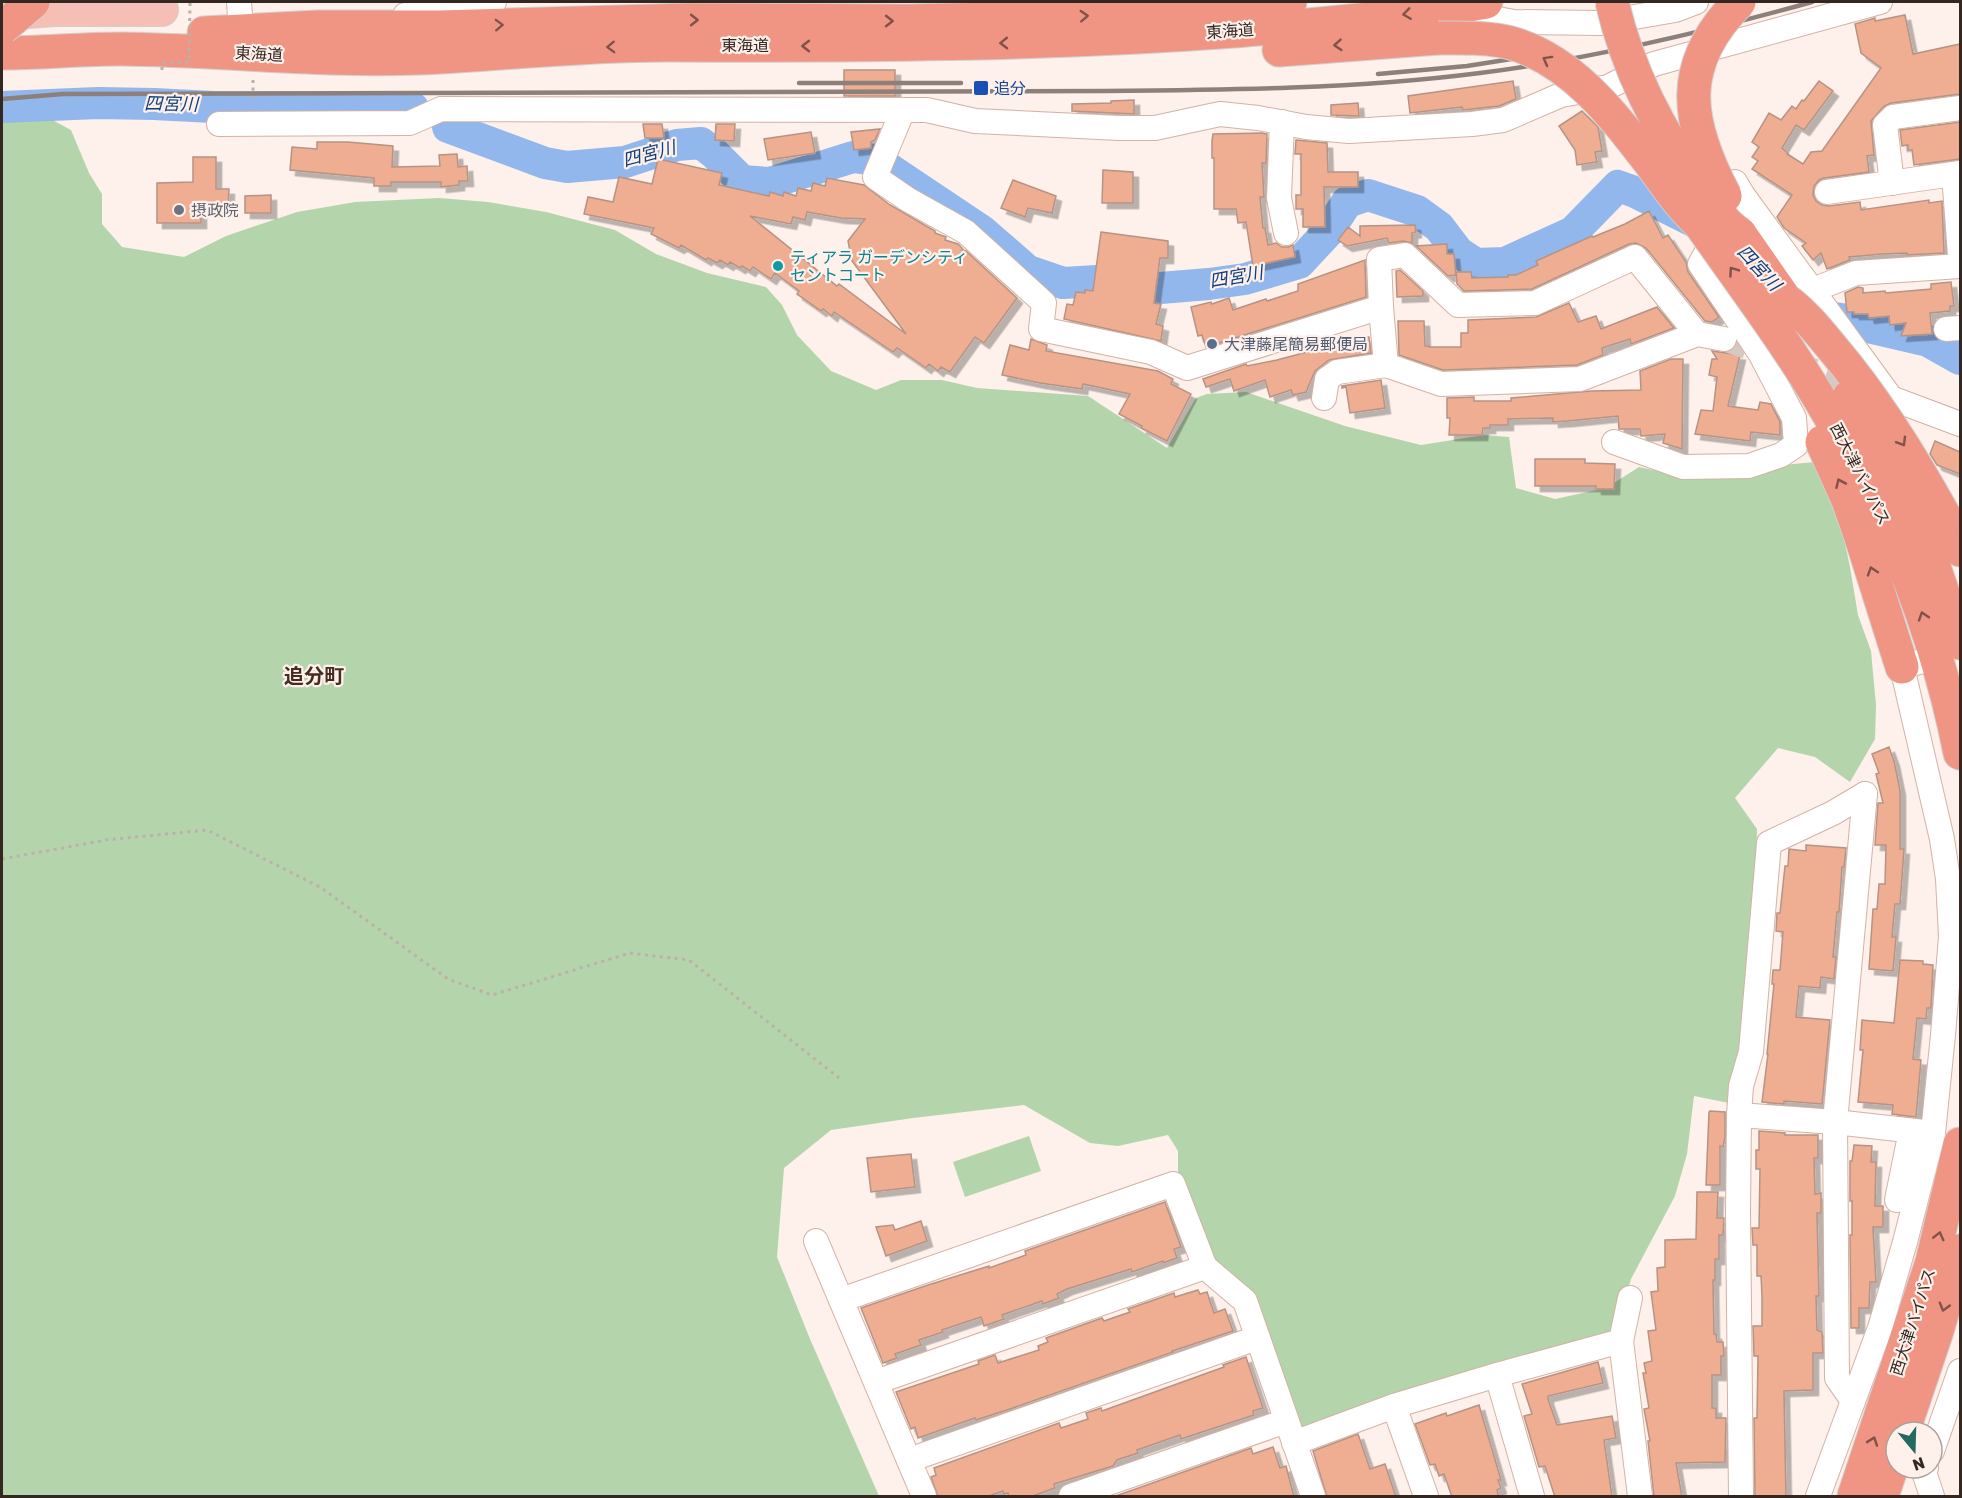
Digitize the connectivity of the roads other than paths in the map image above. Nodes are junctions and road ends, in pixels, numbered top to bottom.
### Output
1 (33, 2) edge
2 (494, 2) edge
3 (1290, 2) edge
4 (1589, 2) edge
5 (1612, 2) edge
6 (1695, 2) edge
7 (1739, 2) edge
8 (1880, 2) edge
9 (1217, 4) edge
10 (1475, 4) edge
11 (2, 14) edge
12 (240, 16) edge
13 (318, 27) junction
14 (2, 28) edge
15 (167, 28) edge
16 (278, 29) junction
17 (1036, 43) junction
18 (2, 46) edge
19 (1717, 46) junction
20 (2, 54) edge
21 (342, 57) junction
22 (1582, 93) junction
23 (1960, 108) edge
24 (903, 110) junction
25 (1282, 122) junction
26 (219, 123) dead end
27 (1957, 173) edge
28 (1892, 183) junction
29 (1740, 191) junction
30 (1827, 192) dead end
31 (1718, 232) junction
32 (1286, 233) dead end
33 (1960, 255) edge
34 (1960, 266) edge
35 (1798, 304) junction
36 (1381, 307) junction
37 (1697, 334) junction
38 (1725, 339) tunnel mouth
39 (1386, 366) junction
40 (1324, 398) dead end
41 (1960, 424) edge
42 (1614, 442) dead end
43 (1904, 530) junction
44 (1960, 550) edge
45 (1960, 643) edge
46 (1912, 664) joint
47 (1960, 753) edge
48 (1739, 1115) junction
49 (1835, 1122) junction
50 (1935, 1136) edge
51 (1897, 1200) dead end
52 (816, 1241) dead end
53 (1960, 1251) edge
54 (1205, 1267) junction
55 (1630, 1298) dead end
56 (841, 1300) junction
57 (1257, 1338) junction
58 (1621, 1341) junction
59 (1960, 1371) edge
60 (1497, 1375) junction
61 (876, 1382) junction
62 (1853, 1401) junction
63 (1394, 1406) junction
64 (1907, 1420) edge
65 (1943, 1420) edge
66 (1290, 1432) junction
67 (909, 1460) junction
68 (1888, 1480) edge
69 (1927, 1480) edge
70 (924, 1497) edge
71 (1071, 1497) edge
72 (1312, 1497) edge
73 (1426, 1497) edge
74 (1532, 1497) edge
75 (1640, 1497) edge
76 (1741, 1497) edge
77 (1818, 1497) edge
78 (1854, 1497) edge
79 (1882, 1497) edge
80 (1932, 1497) edge

1 - 14 highway, bridge
2 - 16 street
3 - 9 highway, 東海道
4 - 31 highway
5 - 31 highway, bridge
6 - 10 street
7 - 31 highway, bridge
8 - 19 street
13 -> 9 highway, 東海道
10 -> 17 highway, 東海道
11 - 15 main road
12 - 15 highway, 東海道
12 - 16 highway, 東海道
13 - 16 highway, 東海道
13 - 21 highway
15 - 18 highway, 東海道
15 - 20 highway, 東海道
15 - 21 highway, 東海道
17 -> 21 highway, 東海道
31 -> 17 highway, bridge
19 - 22 street
19 - 29 street
22 - 25 street
22 - 29 street
23 - 28 street
24 - 25 street
24 - 26 street
24 - 36 street
25 - 32 street
27 - 28 street
27 - 33 street
28 - 30 street
29 - 31 street
29 - 35 street
31 - 35 highway, 西大津バイパス, bridge
31 - 42 street
34 - 35 street
35 - 41 street
35 - 43 highway, 西大津バイパス, bridge
43 -> 35 highway, bridge
36 - 37 street
36 - 39 street
37 - 38 street
37 - 39 street
39 - 40 street
43 - 44 highway
43 - 45 highway, 西大津バイパス
46 -> 43 highway
47 -> 43 highway, 西大津バイパス
46 - 50 street
48 - 49 street
48 - 49 street
48 - 76 street
49 - 50 street
49 - 62 street
50 - 51 street
50 - 62 street
78 -> 50 highway, 西大津バイパス
52 - 56 street
53 -> 64 highway, 西大津バイパス
54 - 56 street
54 - 57 street
54 - 61 street
55 - 58 street
56 - 61 street
57 - 66 street
57 - 67 street
58 - 60 street
58 - 75 street
59 - 65 street
60 - 63 street
60 - 74 street
61 - 67 street
62 - 77 street
63 - 66 street
63 - 73 street
66 - 71 street
66 - 72 street
67 - 70 street
68 - 79 highway
69 - 80 street

